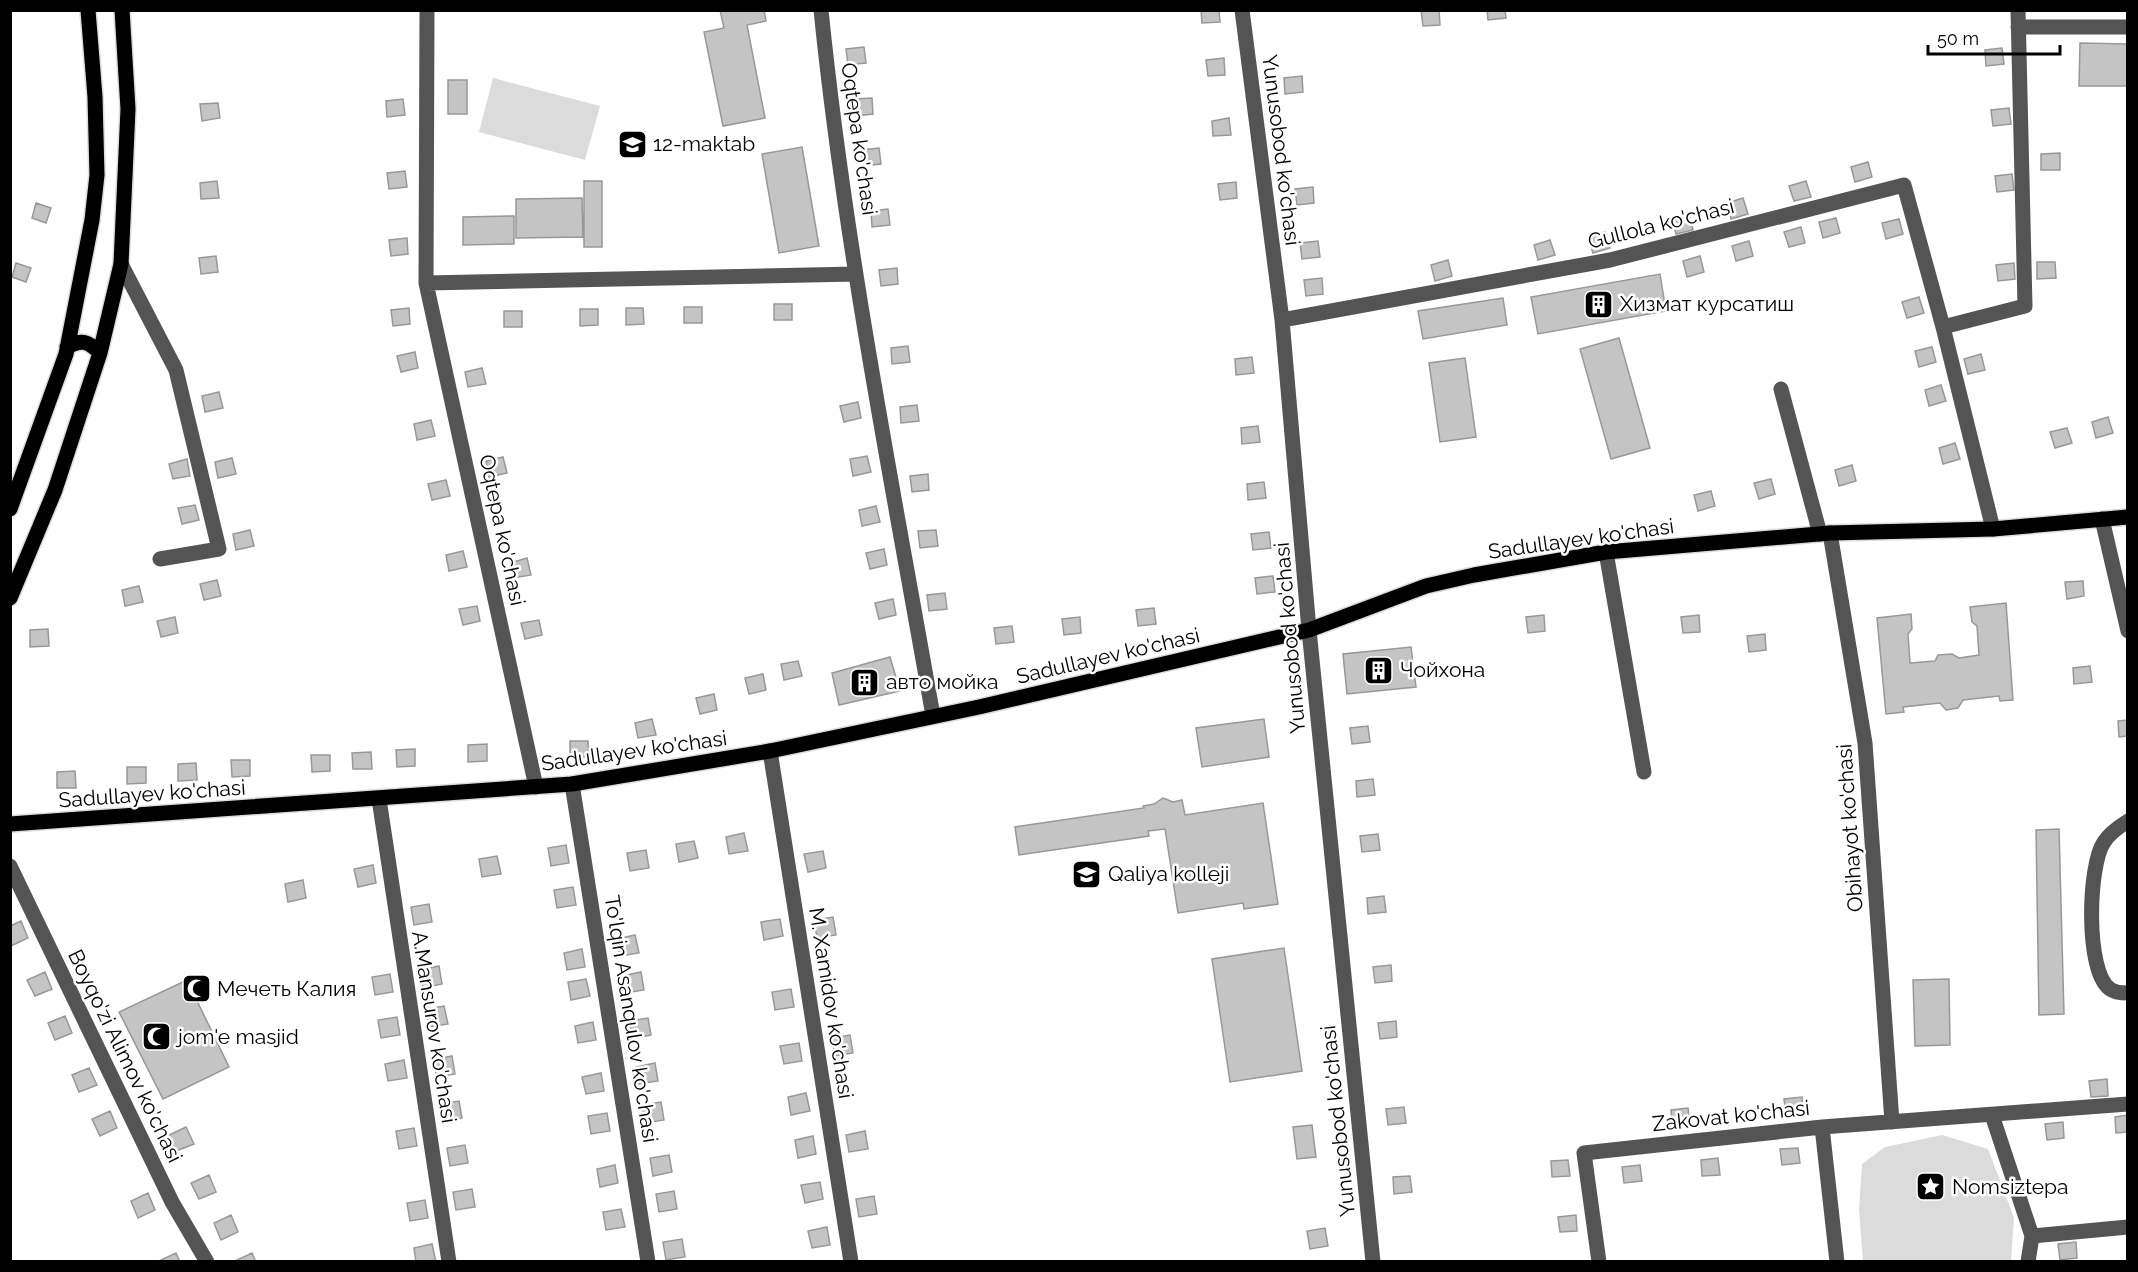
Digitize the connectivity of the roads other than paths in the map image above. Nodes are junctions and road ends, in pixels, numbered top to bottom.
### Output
1 (88, 10) edge
2 (122, 10) edge
3 (427, 10) edge
4 (821, 10) edge
5 (1242, 10) edge
6 (2018, 10) edge
7 (2018, 27) junction
8 (2127, 27) edge
9 (121, 264) junction
10 (856, 274) junction
11 (426, 283) junction
12 (1282, 320) junction
13 (1943, 327) junction
14 (67, 347) junction
15 (100, 353) junction
16 (1781, 389) dead end
17 (10, 509) edge
18 (2127, 511) edge
19 (2127, 517) edge
20 (2102, 519) junction
21 (1993, 529) junction
22 (1825, 534) junction
23 (1606, 552) junction
24 (160, 559) dead end
25 (10, 598) edge
26 (1310, 630) junction
27 (2127, 631) edge
28 (933, 716) junction
29 (770, 751) junction
30 (1644, 772) dead end
31 (572, 784) junction
32 (536, 787) junction
33 (379, 799) junction
34 (2127, 821) edge
35 (10, 824) edge
36 (10, 866) edge
37 (2127, 993) edge
38 (2127, 1104) edge
39 (1992, 1115) junction
40 (1893, 1122) junction
41 (1822, 1127) junction
42 (2127, 1227) edge
43 (2032, 1236) junction
44 (207, 1262) edge
45 (449, 1262) edge
46 (648, 1262) edge
47 (851, 1262) edge
48 (1373, 1262) edge
49 (1599, 1262) edge
50 (1837, 1262) edge
51 (2028, 1262) edge

1 - 14 main road
2 - 9 main road
3 - 11 street, Oqtepa ko'chasi
4 - 10 street, Oqtepa ko'chasi
5 - 12 street, Yunusobod ko'chasi
6 - 7 street
7 - 8 street
7 - 13 street
9 - 15 main road
9 - 24 street
10 - 11 street
10 - 28 street, Oqtepa ko'chasi
11 - 32 street, Oqtepa ko'chasi
12 - 13 street, Gullola ko'chasi
12 - 26 street, Yunusobod ko'chasi
13 - 21 street
14 - 15 main road
14 - 17 main road
15 - 25 main road
16 - 22 street, Obihayot ko'chasi
18 - 20 main road, Sadullayev ko'chasi
19 - 20 main road, Sadullayev ko'chasi
20 - 21 main road, Sadullayev ko'chasi
20 - 27 street
21 - 22 main road, Sadullayev ko'chasi
22 - 23 main road, Sadullayev ko'chasi
22 - 40 street, Obihayot ko'chasi
23 - 26 main road, Sadullayev ko'chasi
23 - 30 street
26 - 28 main road, Sadullayev ko'chasi
26 - 48 street, Yunusobod ko'chasi
28 - 29 main road, Sadullayev ko'chasi
29 - 31 main road, Sadullayev ko'chasi
29 - 47 street, M. Xamidov ko'chasi
31 - 32 main road, Sadullayev ko'chasi
31 - 46 street, To'lqin Asanqulov ko'chasi
32 - 33 main road, Sadullayev ko'chasi
33 - 35 main road, Sadullayev ko'chasi
33 - 45 street, A.Mansurov ko'chasi
34 - 37 street
36 - 44 street, Boyqo'zi Alimov ko'chasi
38 - 39 street, Zakovat ko'chasi
39 - 40 street, Zakovat ko'chasi
39 - 43 street
40 - 41 street, Zakovat ko'chasi
41 - 49 street, Zakovat ko'chasi
41 - 50 street
42 - 43 street
43 - 51 street

